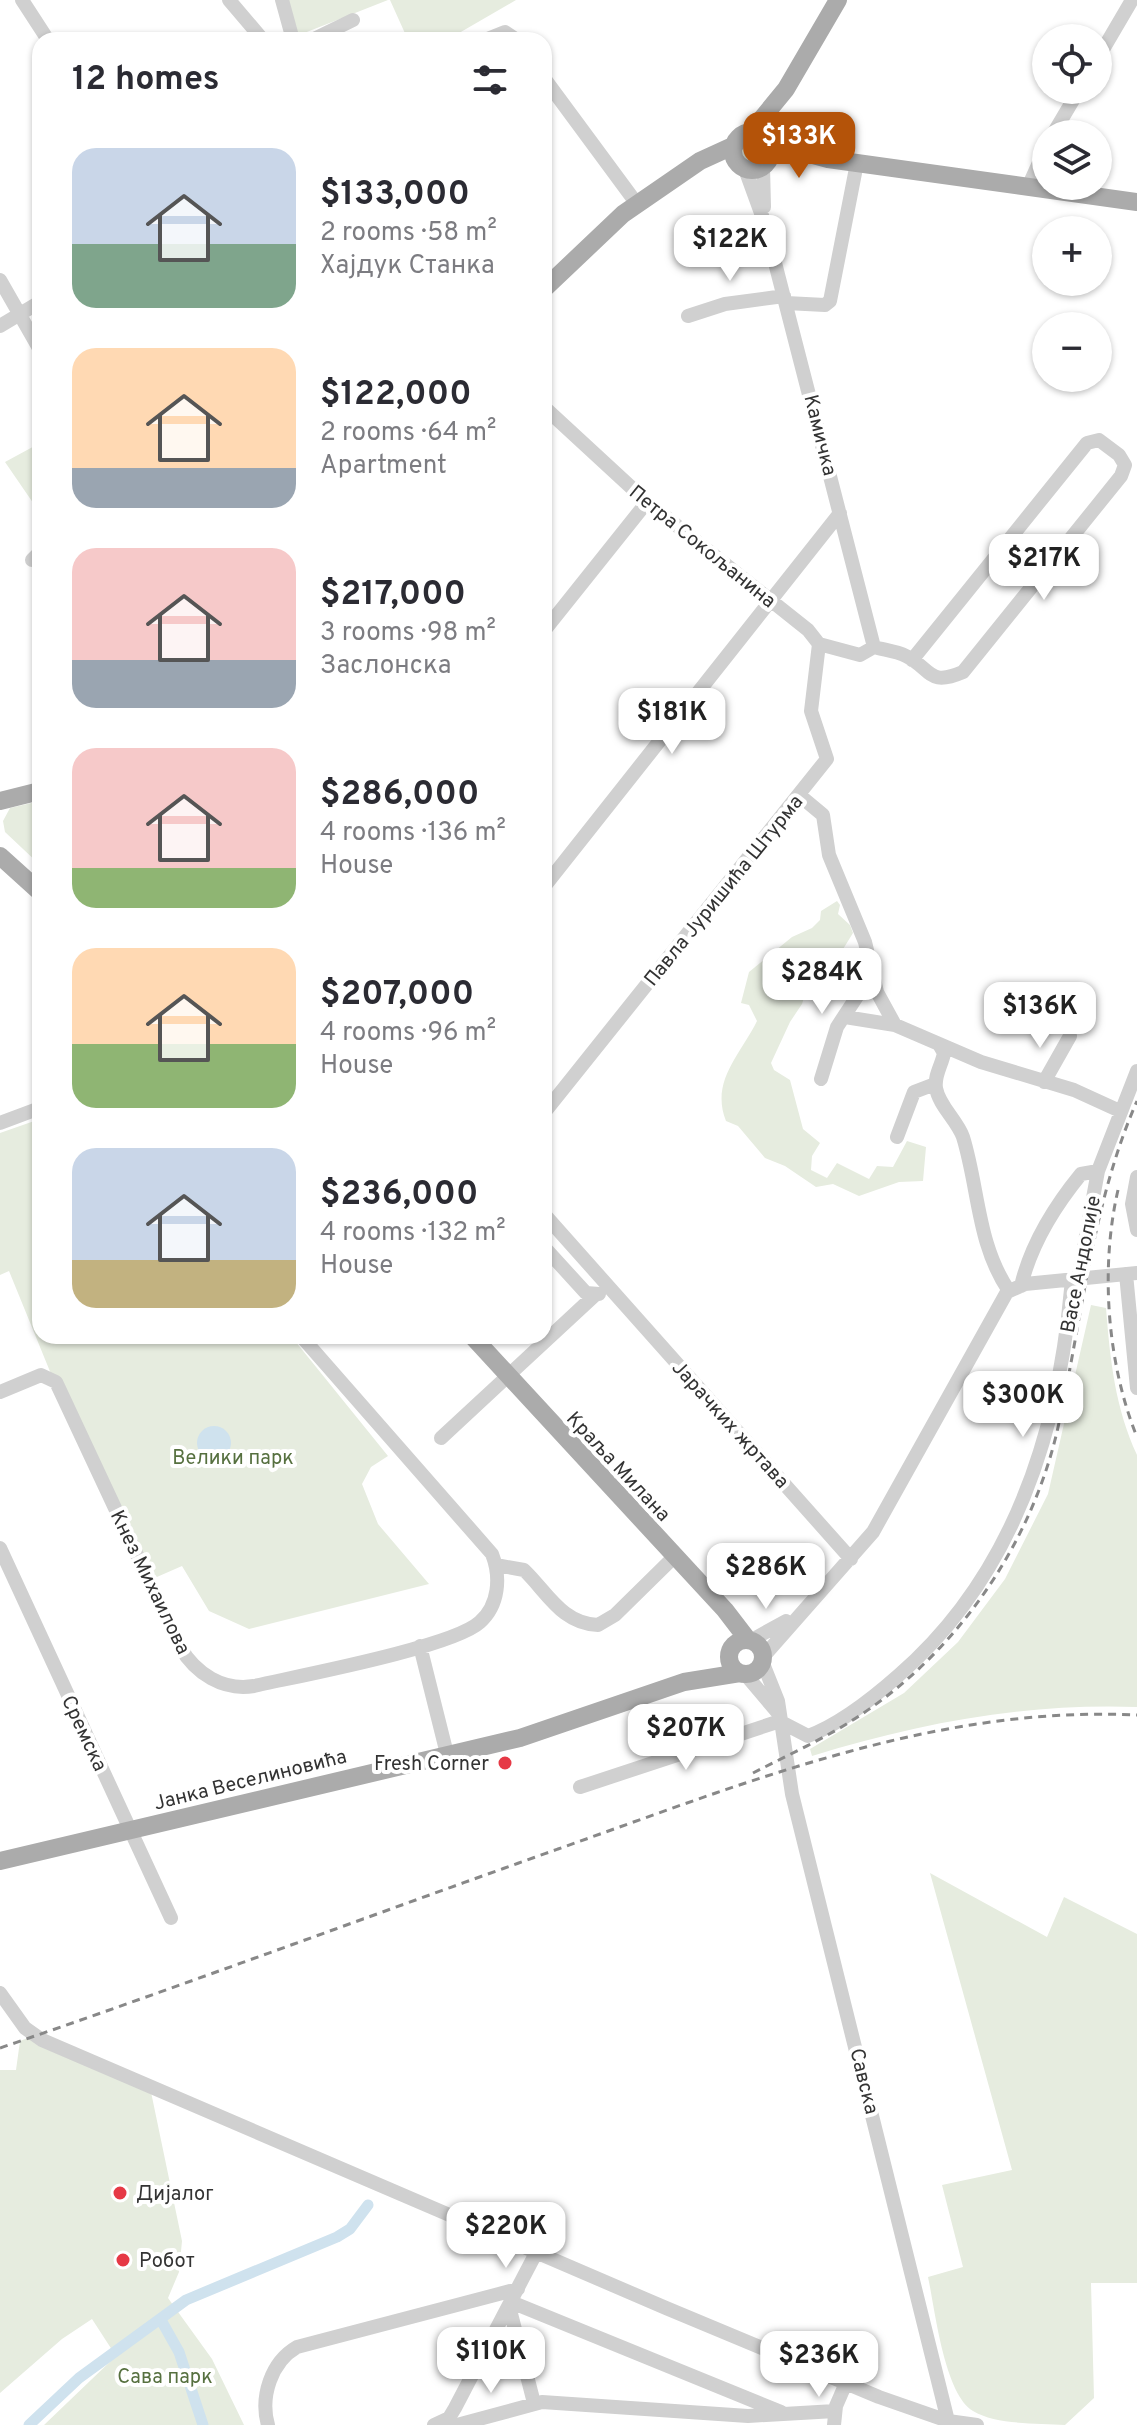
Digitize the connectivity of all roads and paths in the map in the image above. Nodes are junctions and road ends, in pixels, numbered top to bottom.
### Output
1 (22, 0) edge
2 (229, 0) edge
3 (282, 0) edge
4 (838, 0) edge
5 (1132, 0) edge
6 (353, 20) dead end
7 (43, 32) edge
8 (256, 32) edge
9 (291, 32) edge
10 (328, 32) edge
11 (1112, 34) edge
12 (552, 89) edge
13 (786, 89) junction
14 (755, 156) junction
15 (857, 163) junction
16 (1032, 178) edge
17 (1028, 187) junction
18 (1137, 202) edge
19 (637, 204) junction
20 (0, 280) edge
21 (552, 281) edge
22 (785, 300) junction
23 (32, 307) edge
24 (19, 315) junction
25 (688, 316) dead end
26 (0, 326) edge
27 (32, 337) edge
28 (552, 414) edge
29 (647, 502) junction
30 (840, 513) junction
31 (770, 601) junction
32 (552, 620) edge
33 (819, 644) junction
34 (874, 647) junction
35 (912, 660) junction
36 (32, 793) edge
37 (799, 795) junction
38 (1, 801) edge
39 (0, 856) edge
40 (552, 877) edge
41 (32, 885) edge
42 (871, 975) junction
43 (845, 1017) junction
44 (895, 1025) junction
45 (1070, 1036) dead end
46 (940, 1046) junction
47 (1137, 1071) edge
48 (821, 1079) dead end
49 (1044, 1082) junction
50 (935, 1084) junction
51 (552, 1103) edge
52 (32, 1111) edge
53 (1120, 1111) junction
54 (0, 1123) edge
55 (897, 1137) dead end
56 (1098, 1171) junction
57 (1137, 1177) edge
58 (552, 1223) edge
59 (1137, 1230) edge
60 (552, 1256) edge
61 (1131, 1274) edge
62 (1078, 1279) junction
63 (1015, 1288) junction
64 (610, 1289) junction
65 (595, 1295) junction
66 (552, 1335) edge
67 (308, 1344) edge
68 (479, 1344) edge
69 (542, 1344) edge
70 (507, 1376) junction
71 (1137, 1388) edge
72 (0, 1392) edge
73 (441, 1438) dead end
74 (1, 1551) edge
75 (674, 1557) junction
76 (851, 1559) junction
77 (496, 1565) junction
78 (800, 1613) junction
79 (420, 1646) junction
80 (741, 1656) junction
81 (762, 1660) junction
82 (780, 1719) junction
83 (803, 1736) junction
84 (784, 1751) junction
85 (447, 1754) junction
86 (580, 1787) dead end
87 (131, 1831) junction
88 (0, 1861) edge
89 (171, 1918) dead end
90 (0, 1993) edge
91 (16, 2016) junction
92 (0, 2023) edge
93 (536, 2253) junction
94 (512, 2299) junction
95 (846, 2383) junction
96 (534, 2403) junction
97 (782, 2412) junction
98 (748, 2416) junction
99 (835, 2418) edge
100 (948, 2421) junction
101 (268, 2425) edge
102 (436, 2425) edge
103 (457, 2425) edge
104 (726, 2425) edge
105 (977, 2425) edge

1 - 7 street
2 - 8 street
3 - 9 street
4 - 13 main road
5 - 11 street
6 - 10 street
12 - 19 street
13 - 14 main road
13 - 14 main road
14 - 15 main road
14 - 19 main road
14 - 22 street, Камичка
15 - 17 main road
15 - 22 street
16 - 17 street
17 - 18 main road
19 - 21 main road
20 - 24 street
22 - 25 street
22 - 30 street, Камичка
23 - 24 street
24 - 26 street
24 - 27 street
28 - 29 street, Петра Сокољанина
29 - 31 street, Петра Сокољанина
29 - 32 street
30 - 31 street
30 - 34 street, Камичка
31 - 33 street, Петра Сокољанина
31 - 40 street
33 - 34 street, Петра Сокољанина
33 - 37 street, Павла Јуришића Штурма
34 - 35 street
35 - 35 street
36 - 38 main road
37 - 42 street
37 - 51 street, Павла Јуришића Штурма
39 - 41 main road
42 - 43 street
42 - 44 street
43 - 44 street
43 - 48 street
44 - 46 street
45 - 49 street
46 - 49 street
46 - 50 street
47 - 53 street, Васе Андолије
49 - 53 street
50 - 55 street
50 - 63 street
52 - 54 street
53 - 56 street, Васе Андолије
56 - 62 street, Васе Андолије
56 - 63 street, Васе Андолије
57 - 59 street
58 - 64 street, Јарачких жртава
60 - 65 street
61 - 62 street
61 - 71 street
62 - 63 street
62 - 83 street, Васе Андолије
63 - 76 street
64 - 65 street
64 - 76 street, Јарачких жртава
65 - 66 street
67 - 77 street
68 - 70 main road, Краља Милана
69 - 70 street
70 - 73 street
70 - 75 main road, Краља Милана
72 - 79 street, Кнез Михаилова
74 - 87 street, Сремска
75 - 77 street
75 - 80 main road, Краља Милана
76 - 78 street
77 - 79 street, Кнез Михаилова
78 - 80 street
78 - 81 street
79 - 85 street
80 - 81 main road, Јанка Веселиновића
80 - 82 street
80 - 85 main road, Јанка Веселиновића
81 - 82 street, Савска
82 - 83 street
82 - 84 street, Савска
82 - 86 street
83 - 84 street, Васе Андолије
84 - 100 street, Савска
85 - 87 main road, Јанка Веселиновића
87 - 88 main road, Јанка Веселиновића
87 - 89 street, Сремска
90 - 91 street
91 - 92 street
91 - 93 street
93 - 94 street
93 - 95 street
94 - 96 street
94 - 97 street
94 - 101 street
94 - 102 street
95 - 99 street
95 - 100 street
96 - 98 street
96 - 103 street
97 - 98 street
97 - 99 street
98 - 104 street
100 - 105 street

